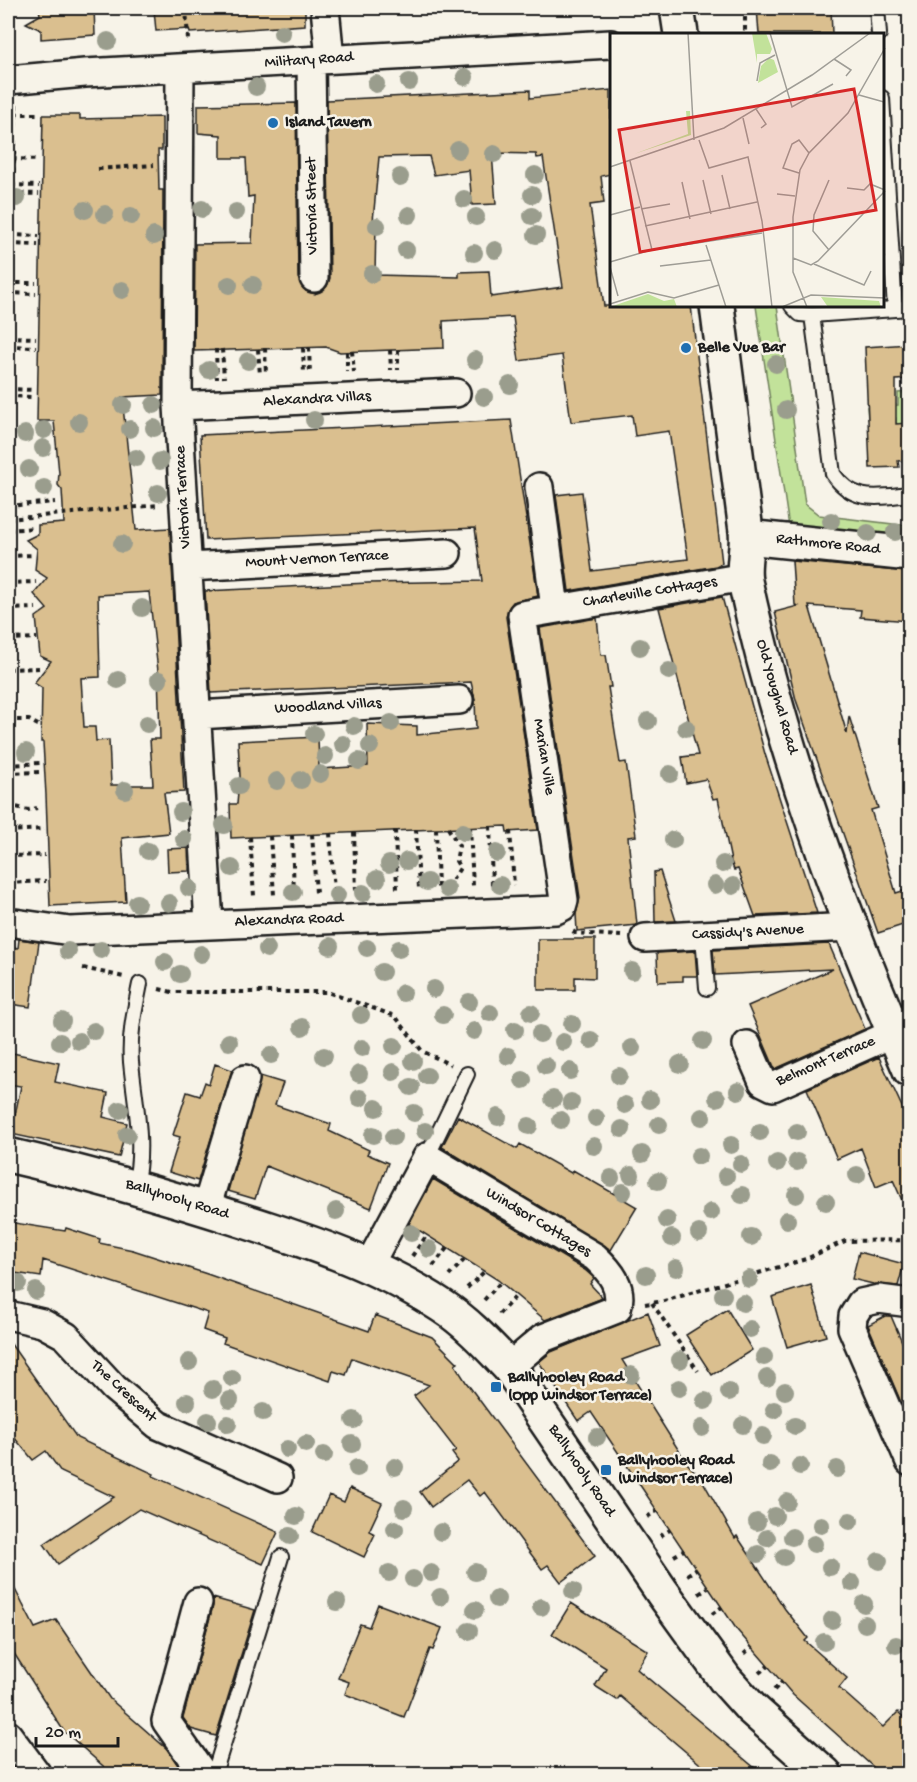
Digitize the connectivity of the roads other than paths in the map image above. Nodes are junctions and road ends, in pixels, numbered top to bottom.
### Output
1 (325, 8) edge
2 (677, 8) edge
3 (877, 8) edge
4 (681, 33) edge
5 (879, 33) edge
6 (610, 44) edge
7 (184, 57) junction
8 (321, 60) junction
9 (12, 91) edge
10 (884, 119) edge
11 (314, 279) dead end
12 (717, 308) edge
13 (794, 308) edge
14 (902, 308) edge
15 (812, 315) junction
16 (456, 393) dead end
17 (178, 406) junction
18 (539, 487) dead end
19 (909, 494) edge
20 (747, 537) junction
21 (447, 553) dead end
22 (909, 554) edge
23 (188, 567) junction
24 (745, 577) junction
25 (555, 608) junction
26 (522, 615) joint
27 (459, 700) dead end
28 (197, 715) junction
29 (564, 900) joint
30 (8, 922) edge
31 (209, 924) junction
32 (850, 927) junction
33 (703, 936) junction
34 (645, 938) dead end
35 (140, 984) road end
36 (707, 988) dead end
37 (894, 1033) junction
38 (747, 1045) dead end
39 (909, 1070) edge
40 (467, 1074) road end
41 (244, 1079) dead end
42 (8, 1155) edge
43 (427, 1158) junction
44 (135, 1186) junction
45 (206, 1209) junction
46 (369, 1265) junction
47 (909, 1303) edge
48 (8, 1315) edge
49 (509, 1367) junction
50 (909, 1462) edge
51 (278, 1479) dead end
52 (281, 1557) dead end
53 (198, 1602) dead end
54 (8, 1735) edge
55 (38, 1774) edge
56 (199, 1774) edge
57 (214, 1774) edge
58 (825, 1774) edge

1 - 8 street, Victoria Street
2 - 4 main road
3 - 5 lane
6 - 8 street, Military Road
7 - 8 street, Military Road
7 - 9 street, Military Road
7 - 17 street, Victoria Terrace
8 - 11 street, Victoria Street
10 - 14 lane
12 - 20 main road, Old Youghal Road
13 - 15 lane
14 - 15 lane
15 - 19 lane
16 - 17 street, Alexandra Villas
17 - 23 street, Victoria Terrace
18 - 25 street
20 - 22 main road, Rathmore Road
20 - 24 main road, Old Youghal Road
21 - 23 street, Mount Vernon Terrace
23 - 28 street, Victoria Terrace
24 - 25 street, Charleville Cottages
24 - 32 main road, Old Youghal Road
25 - 26 street, Charleville Cottages
26 - 29 street, Marian Ville
27 - 28 street, Woodland Villas
28 - 31 street, Victoria Terrace
29 - 31 street, Alexandra Road
30 - 31 street, Alexandra Road
32 - 33 street, Cassidy's Avenue
32 - 37 main road, Old Youghal Road
33 - 34 street, Cassidy's Avenue
33 - 36 lane
35 - 44 lane
37 - 38 street, Belmont Terrace
37 - 39 main road, Old Youghal Road
40 - 43 lane
41 - 45 street
42 - 44 main road, Ballyhooly Road
43 - 46 street
43 - 49 street, Windsor Cottages
44 - 45 main road, Ballyhooly Road
45 - 46 main road, Ballyhooly Road
46 - 49 main road, Ballyhooly Road
47 - 50 street
48 - 51 street, The Crescent
49 - 58 main road, Ballyhooly Road
52 - 57 lane
53 - 56 street
54 - 55 street

